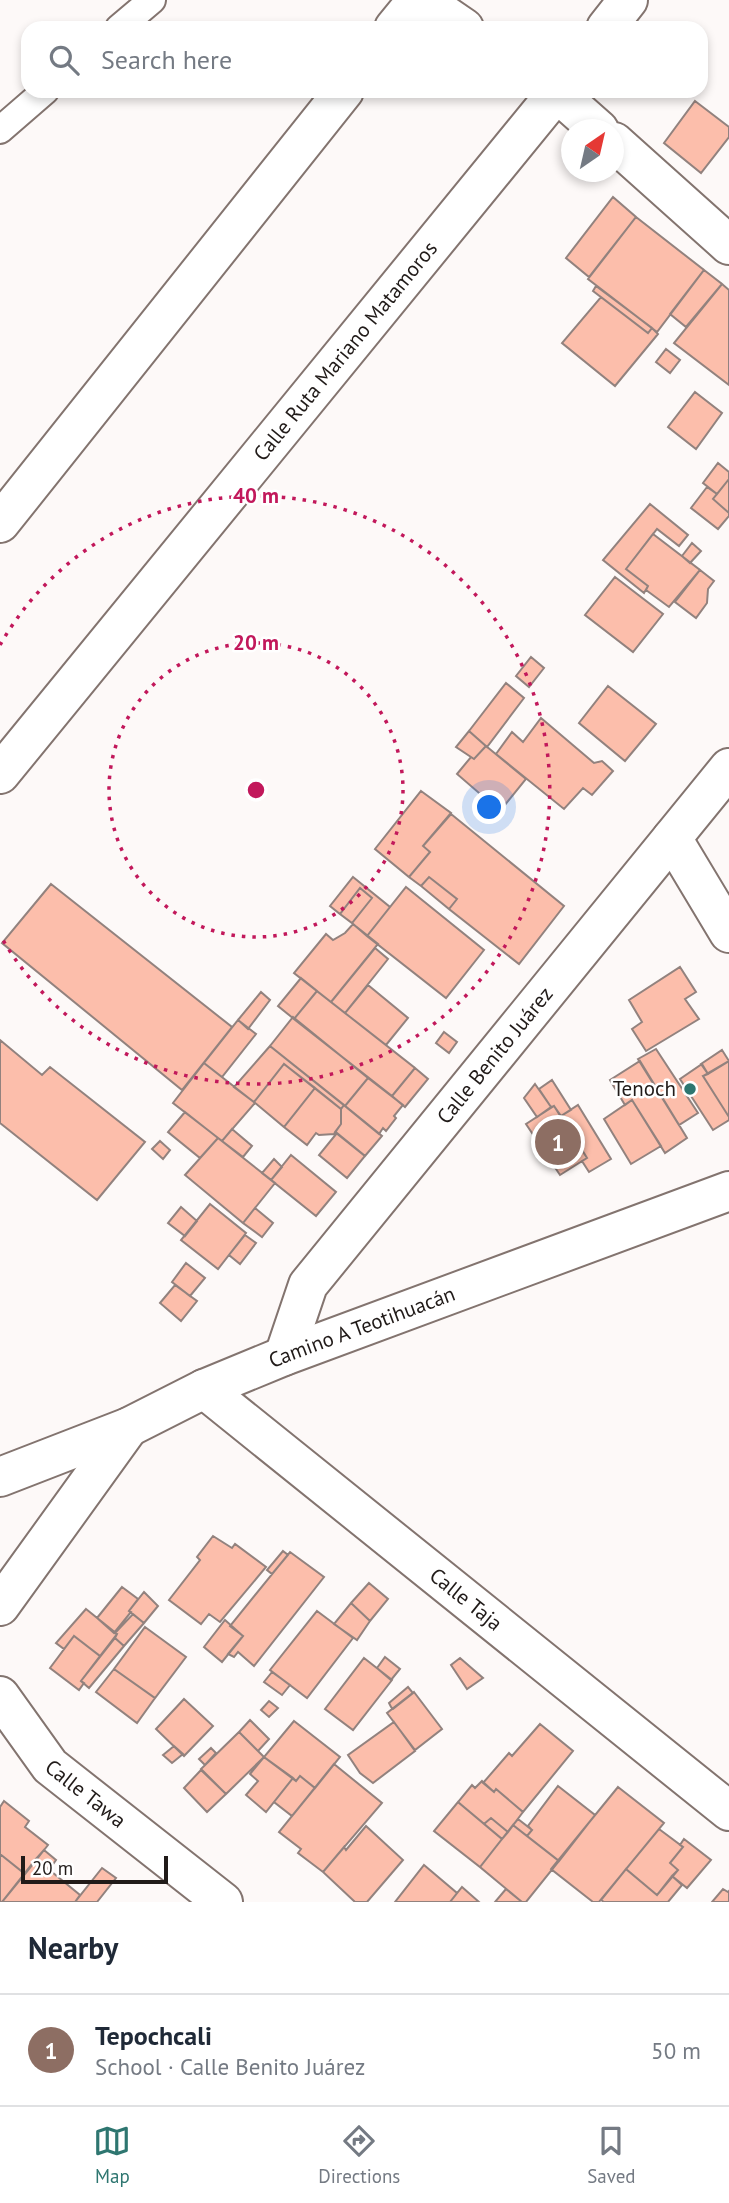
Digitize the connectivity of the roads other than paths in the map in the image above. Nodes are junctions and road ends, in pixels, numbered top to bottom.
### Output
1 (152, 0) edge
2 (417, 0) edge
3 (423, 0) edge
4 (628, 0) edge
5 (127, 21) edge
6 (400, 21) edge
7 (454, 21) edge
8 (612, 21) edge
9 (37, 98) edge
10 (338, 98) edge
11 (551, 98) edge
12 (565, 98) edge
13 (587, 119) edge
14 (0, 130) edge
15 (624, 151) edge
16 (729, 244) edge
17 (0, 523) edge
18 (729, 768) edge
19 (0, 774) edge
20 (672, 838) junction
21 (729, 933) edge
22 (729, 1191) edge
23 (284, 1356) junction
24 (204, 1389) junction
25 (129, 1427) junction
26 (0, 1477) edge
27 (0, 1606) edge
28 (0, 1696) edge
29 (729, 1811) edge
30 (223, 1902) edge

1 - 5 lane
2 - 6 street
3 - 7 street
4 - 8 street
9 - 14 lane
10 - 17 street
11 - 19 street, Calle Ruta Mariano Matamoros
12 - 13 street
15 - 16 street
18 - 20 street, Calle Benito Juárez
20 - 21 street
20 - 23 street, Calle Benito Juárez
22 - 23 street, Camino A Teotihuacán
23 - 24 street, Camino A Teotihuacán
24 - 25 street, Camino A Teotihuacán
24 - 29 street, Calle Taja
25 - 26 street, Camino A Teotihuacán
25 - 27 street
28 - 30 street, Calle Tawa

